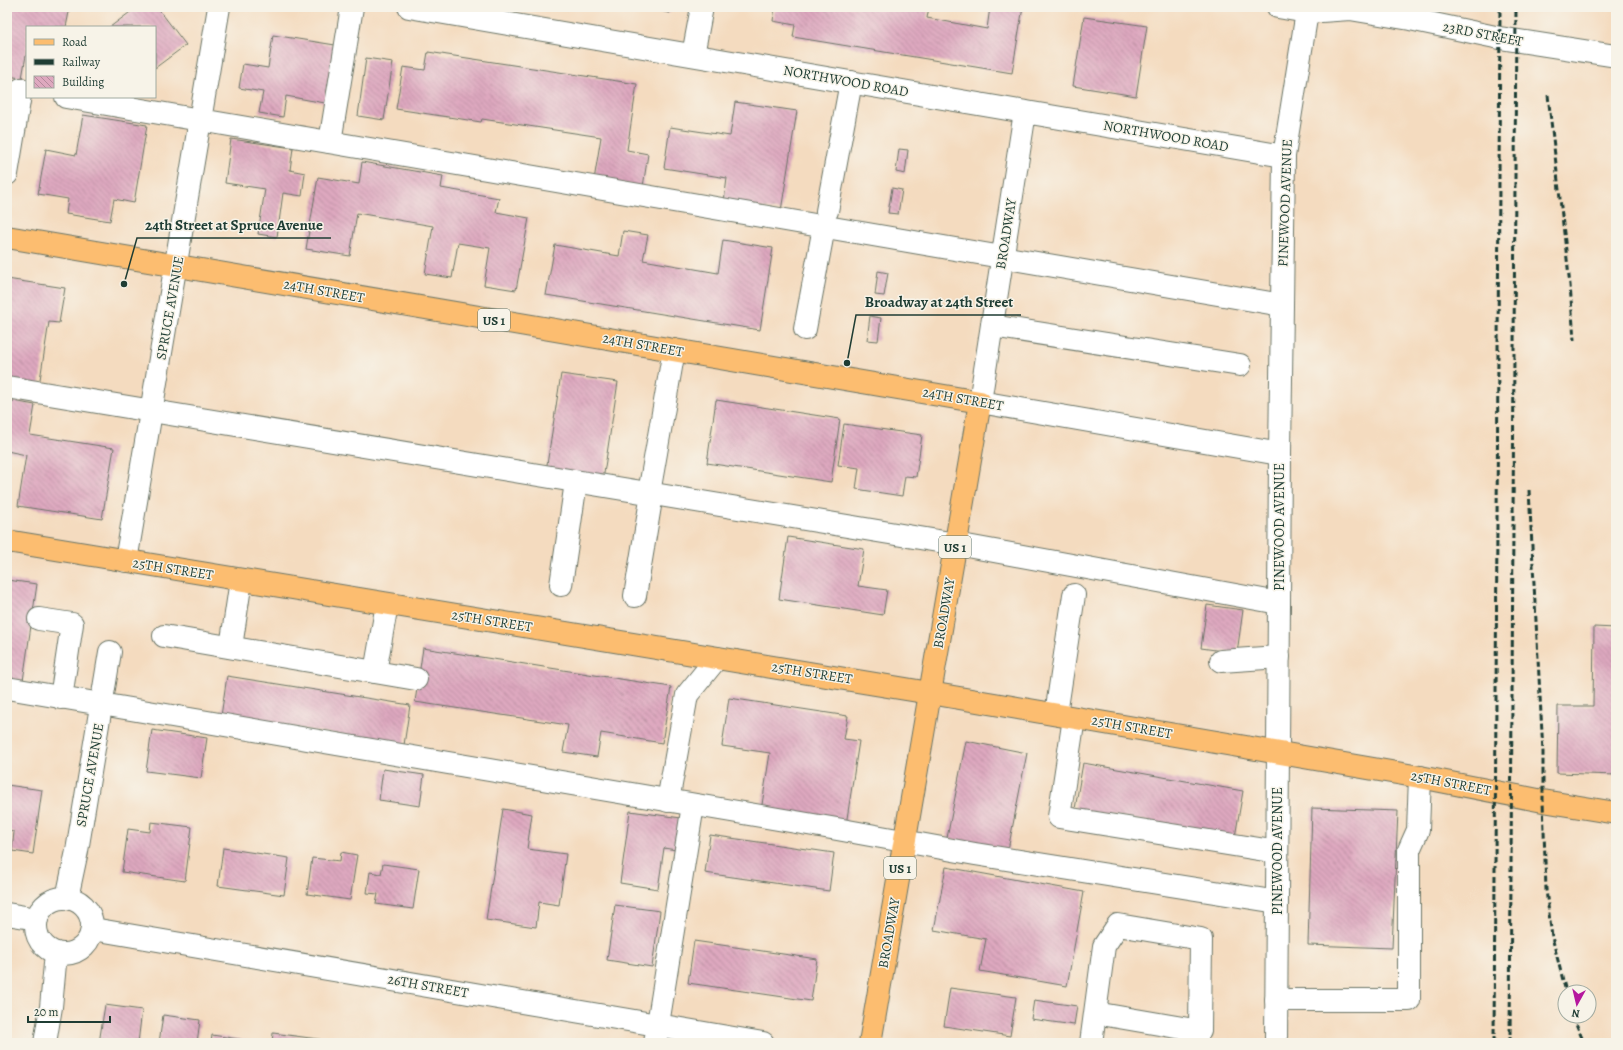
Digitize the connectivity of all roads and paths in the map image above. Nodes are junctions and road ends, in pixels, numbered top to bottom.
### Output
1 (219, 7) edge
2 (352, 7) edge
3 (409, 7) edge
4 (702, 7) edge
5 (1278, 7) edge
6 (1307, 12) junction
7 (1410, 13) edge
8 (692, 55) junction
9 (1616, 56) edge
10 (851, 82) junction
11 (18, 89) edge
12 (72, 98) edge
13 (1025, 112) junction
14 (201, 120) junction
15 (330, 142) junction
16 (1284, 156) junction
17 (7, 174) edge
18 (825, 219) junction
19 (7, 238) edge
20 (1002, 257) junction
21 (177, 266) junction
22 (1282, 305) junction
23 (992, 326) junction
24 (805, 329) dead end
25 (674, 350) junction
26 (1240, 365) dead end
27 (7, 387) edge
28 (980, 402) junction
29 (152, 412) junction
30 (1280, 454) junction
31 (576, 482) junction
32 (650, 493) junction
33 (7, 541) edge
34 (956, 544) junction
35 (126, 561) junction
36 (241, 580) junction
37 (561, 585) dead end
38 (1074, 595) dead end
39 (634, 596) dead end
40 (1279, 603) junction
41 (387, 604) junction
42 (39, 619) dead end
43 (164, 636) dead end
44 (231, 647) junction
45 (110, 652) dead end
46 (1279, 657) junction
47 (717, 658) junction
48 (1221, 661) dead end
49 (375, 672) junction
50 (416, 679) dead end
51 (7, 688) edge
52 (930, 693) junction
53 (61, 698) junction
54 (102, 705) junction
55 (1065, 716) junction
56 (1278, 753) junction
57 (1420, 777) junction
58 (668, 801) junction
59 (693, 805) junction
60 (1616, 812) edge
61 (905, 842) junction
62 (1277, 852) junction
63 (67, 898) junction
64 (1277, 902) junction
65 (7, 914) edge
66 (37, 919) junction
67 (93, 929) junction
68 (56, 953) junction
69 (1276, 1000) junction
70 (1094, 1013) junction
71 (657, 1034) edge
72 (45, 1043) edge
73 (763, 1043) edge
74 (870, 1043) edge
75 (1091, 1043) edge
76 (1276, 1043) edge

1 - 14 street, SPRUCE AVENUE
2 - 15 street
3 - 8 street, NORTHWOOD ROAD
4 - 8 street
5 - 6 street, 23RD STREET
6 - 7 street, 23RD STREET
6 - 16 street, PINEWOOD AVENUE
7 - 9 street, 23RD STREET
8 - 10 street, NORTHWOOD ROAD
10 - 13 street, NORTHWOOD ROAD
10 - 18 street
11 - 17 street
12 - 14 street
13 - 16 street, NORTHWOOD ROAD
13 - 20 street, BROADWAY
14 - 15 street
14 - 21 street, SPRUCE AVENUE
15 - 18 street
16 - 22 street, PINEWOOD AVENUE
18 - 20 street
18 - 24 street
19 - 21 main road, 24TH STREET / US 1
20 - 22 street
20 - 23 street, BROADWAY
21 - 25 main road, 24TH STREET / US 1
21 - 29 street, SPRUCE AVENUE
22 - 30 street, PINEWOOD AVENUE
23 - 26 street
23 - 28 street, BROADWAY
25 - 28 main road, 24TH STREET / US 1
25 - 32 street
27 - 29 street
28 - 30 street, 24TH STREET
28 - 34 main road, BROADWAY / US 1
29 - 31 street
29 - 35 street, SPRUCE AVENUE
30 - 40 street, PINEWOOD AVENUE
31 - 32 street
31 - 37 street
32 - 34 street
32 - 39 street
33 - 35 main road, 25TH STREET
34 - 40 street
34 - 52 main road, BROADWAY / US 1
35 - 36 main road, 25TH STREET
36 - 41 main road, 25TH STREET
36 - 44 street
38 - 55 street
40 - 46 street, PINEWOOD AVENUE
41 - 47 main road, 25TH STREET
41 - 49 street
42 - 53 street
43 - 44 street
44 - 49 street
45 - 54 street, SPRUCE AVENUE
46 - 48 street
46 - 56 street, PINEWOOD AVENUE
47 - 52 main road, 25TH STREET
47 - 58 street
49 - 50 street
51 - 53 street
52 - 55 main road, 25TH STREET
52 - 61 main road, BROADWAY / US 1
53 - 54 street
54 - 58 street
54 - 63 street, SPRUCE AVENUE
55 - 56 main road, 25TH STREET
55 - 62 street
56 - 57 main road, 25TH STREET
56 - 62 street, PINEWOOD AVENUE
57 - 60 main road, 25TH STREET
57 - 69 street
58 - 59 street
59 - 61 street
59 - 71 street
61 - 64 street
61 - 74 main road, BROADWAY / US 1
62 - 64 street, PINEWOOD AVENUE
63 - 66 street
63 - 67 street
64 - 69 street, PINEWOOD AVENUE
65 - 66 street
66 - 68 street
67 - 68 street
67 - 71 street, 26TH STREET
68 - 72 street
69 - 76 street, PINEWOOD AVENUE
70 - 70 street
70 - 75 street
71 - 73 street, 26TH STREET

